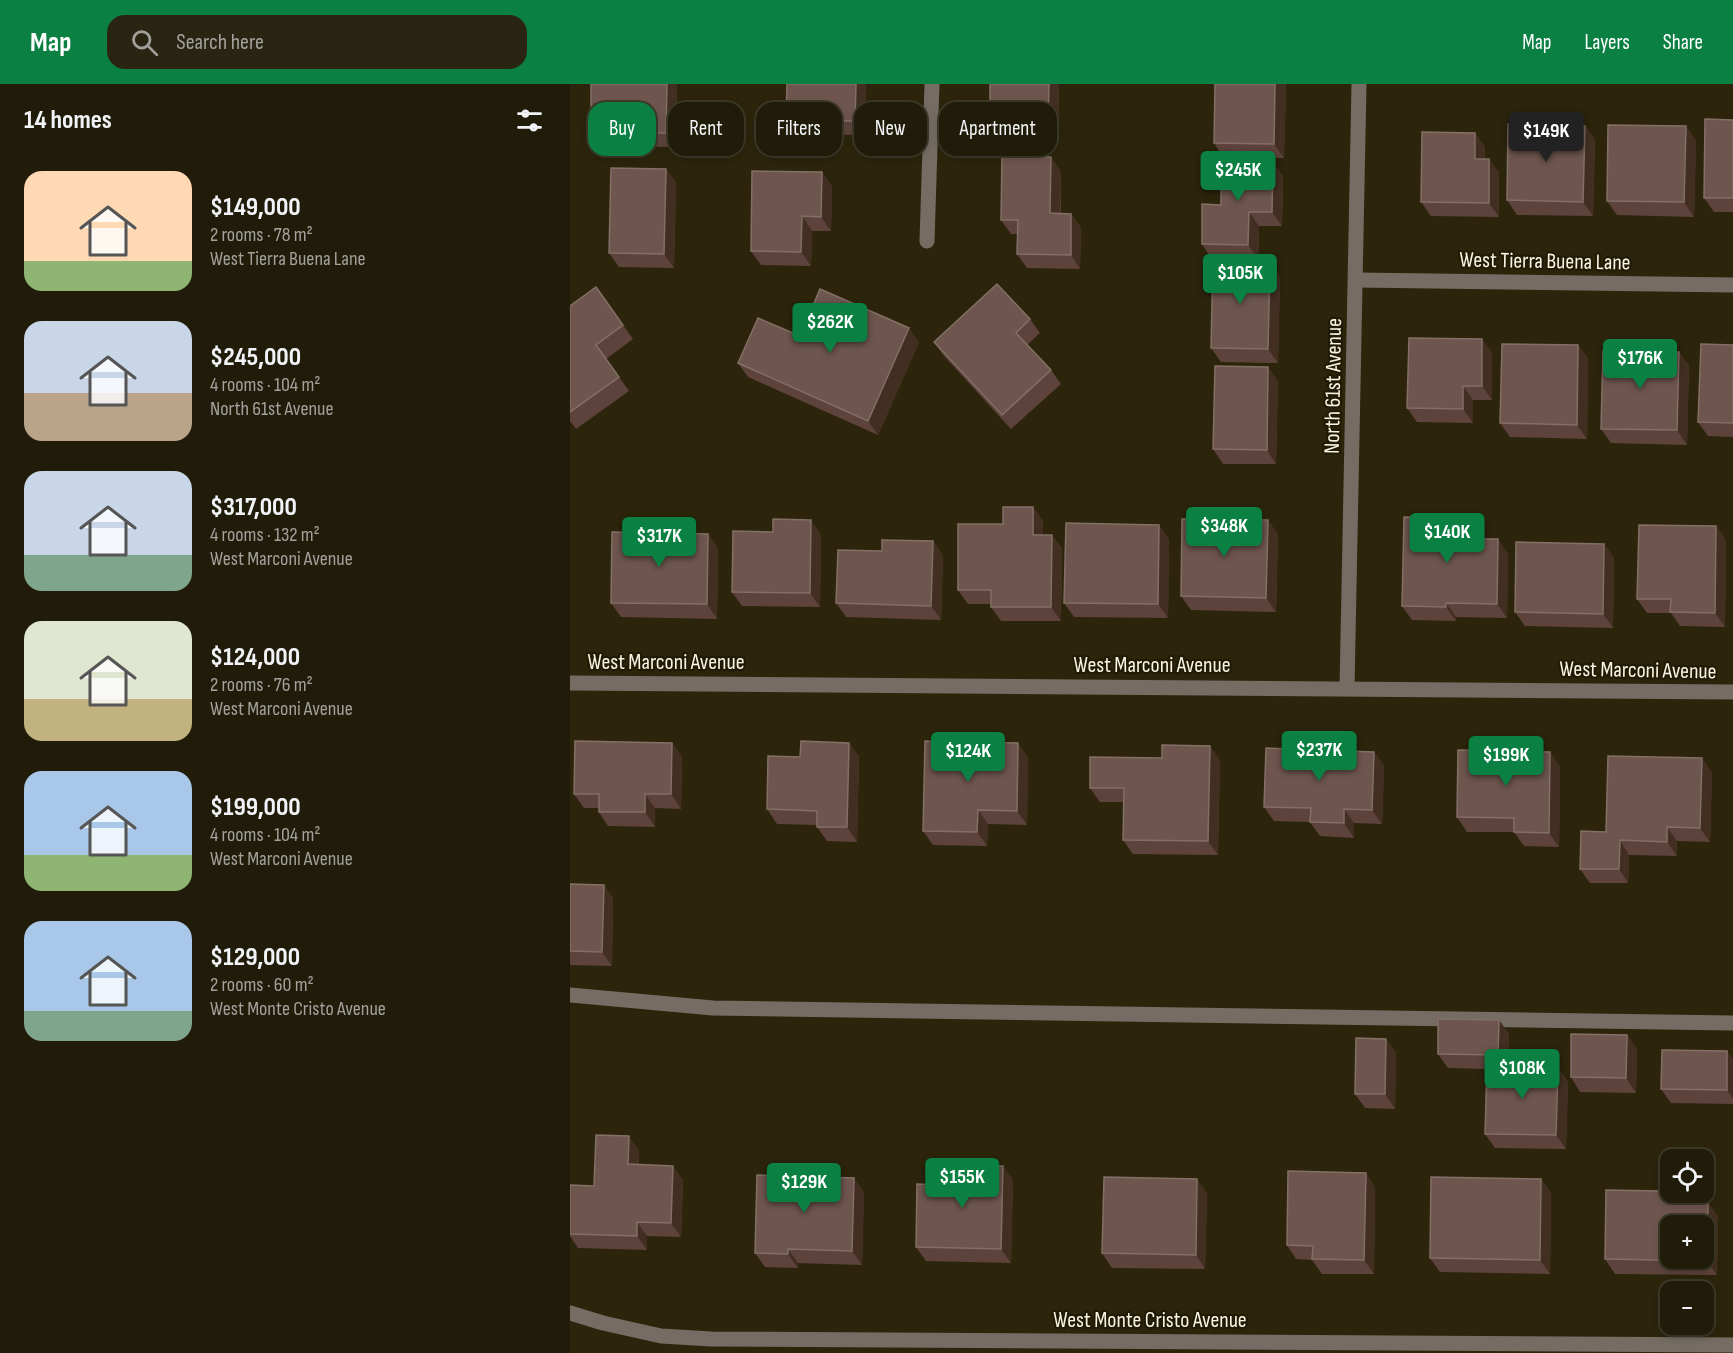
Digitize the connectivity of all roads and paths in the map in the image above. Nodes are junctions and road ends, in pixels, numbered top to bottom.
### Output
1 (932, 84) edge
2 (1359, 84) edge
3 (927, 241) dead end
4 (1356, 280) junction
5 (1733, 285) edge
6 (570, 683) edge
7 (1347, 688) junction
8 (1733, 692) edge
9 (570, 995) edge
10 (1733, 1023) edge
11 (570, 1314) edge
12 (1733, 1345) edge

1 - 3 street
2 - 4 street, North 61st Avenue
4 - 5 street, West Tierra Buena Lane
4 - 7 street, North 61st Avenue
6 - 7 street, West Marconi Avenue
7 - 8 street, West Marconi Avenue
9 - 10 street
11 - 12 street, West Monte Cristo Avenue

